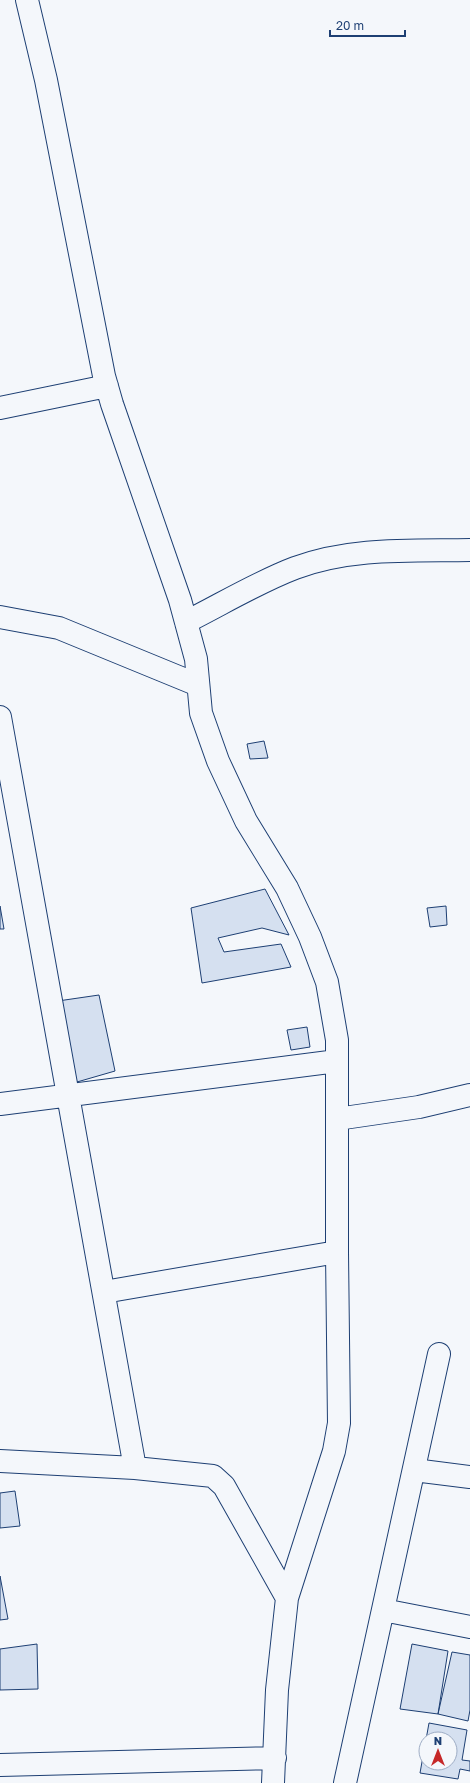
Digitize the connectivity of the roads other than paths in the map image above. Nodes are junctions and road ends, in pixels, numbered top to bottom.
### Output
1 (27, 0) edge
2 (105, 381) junction
3 (0, 408) edge
4 (470, 550) edge
5 (0, 617) edge
6 (186, 622) junction
7 (198, 686) junction
8 (0, 717) edge
9 (337, 1061) junction
10 (470, 1095) edge
11 (68, 1096) junction
12 (0, 1104) edge
13 (337, 1119) junction
14 (337, 1252) junction
15 (104, 1292) junction
16 (439, 1354) dead end
17 (0, 1460) edge
18 (135, 1468) junction
19 (414, 1470) junction
20 (470, 1477) edge
21 (287, 1598) junction
22 (383, 1610) junction
23 (470, 1627) edge
24 (275, 1758) junction
25 (0, 1765) edge
26 (273, 1783) edge
27 (345, 1783) edge

1 - 2 street
2 - 3 street
2 - 6 street
4 - 6 street
5 - 7 street
6 - 7 street
7 - 9 street
8 - 11 street
9 - 11 street
9 - 13 street
10 - 13 street
11 - 12 street
11 - 15 street
13 - 14 street
14 - 15 street
14 - 21 street
15 - 18 street
16 - 19 street
17 - 18 street
18 - 21 street
19 - 20 street
19 - 22 street
21 - 24 street
22 - 23 street
22 - 27 street
24 - 25 street
24 - 26 street

